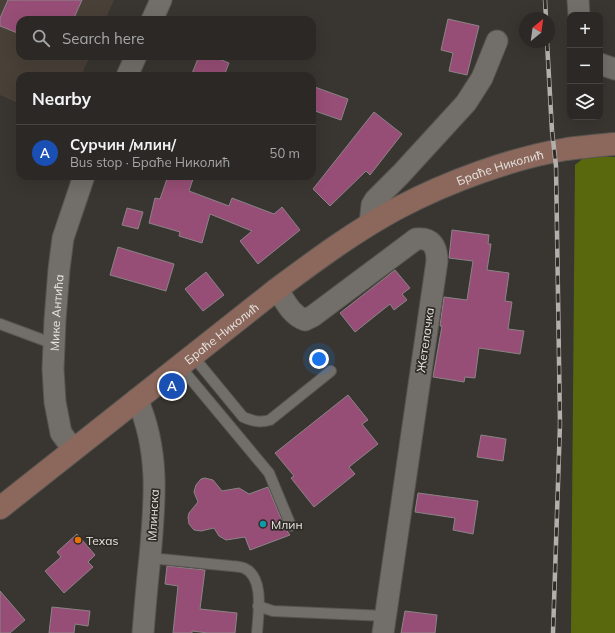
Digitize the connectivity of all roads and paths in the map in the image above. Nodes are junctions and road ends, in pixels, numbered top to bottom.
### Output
1 (161, 0) edge
2 (578, 0) edge
3 (579, 12) edge
4 (154, 16) edge
5 (497, 41) dead end
6 (134, 60) edge
7 (603, 65) edge
8 (615, 69) edge
9 (129, 72) edge
10 (615, 144) edge
11 (83, 180) edge
12 (370, 224) junction
13 (277, 289) junction
14 (0, 324) edge
15 (54, 344) junction
16 (186, 360) junction
17 (331, 372) dead end
18 (137, 399) junction
19 (73, 449) junction
20 (1, 505) edge
21 (291, 526) dead end
22 (150, 558) junction
23 (258, 606) junction
24 (384, 625) edge
25 (143, 633) edge
26 (257, 633) edge

1 - 4 street
2 - 3 street
5 - 12 street
6 - 9 street
7 - 8 street
10 - 12 main road, Браће Николић
11 - 15 street, Мике Антића
12 - 13 main road, Браће Николић
13 - 16 main road, Браће Николић
13 - 24 street, Жетелачка
14 - 15 lane
15 - 19 street, Мике Антића
16 - 17 lane
16 - 18 main road, Браће Николић
16 - 21 lane
18 - 19 main road, Браће Николић
18 - 22 street, Млинска
19 - 20 main road, Браће Николић
22 - 23 lane
22 - 25 street, Млинска
23 - 24 lane
23 - 26 lane

